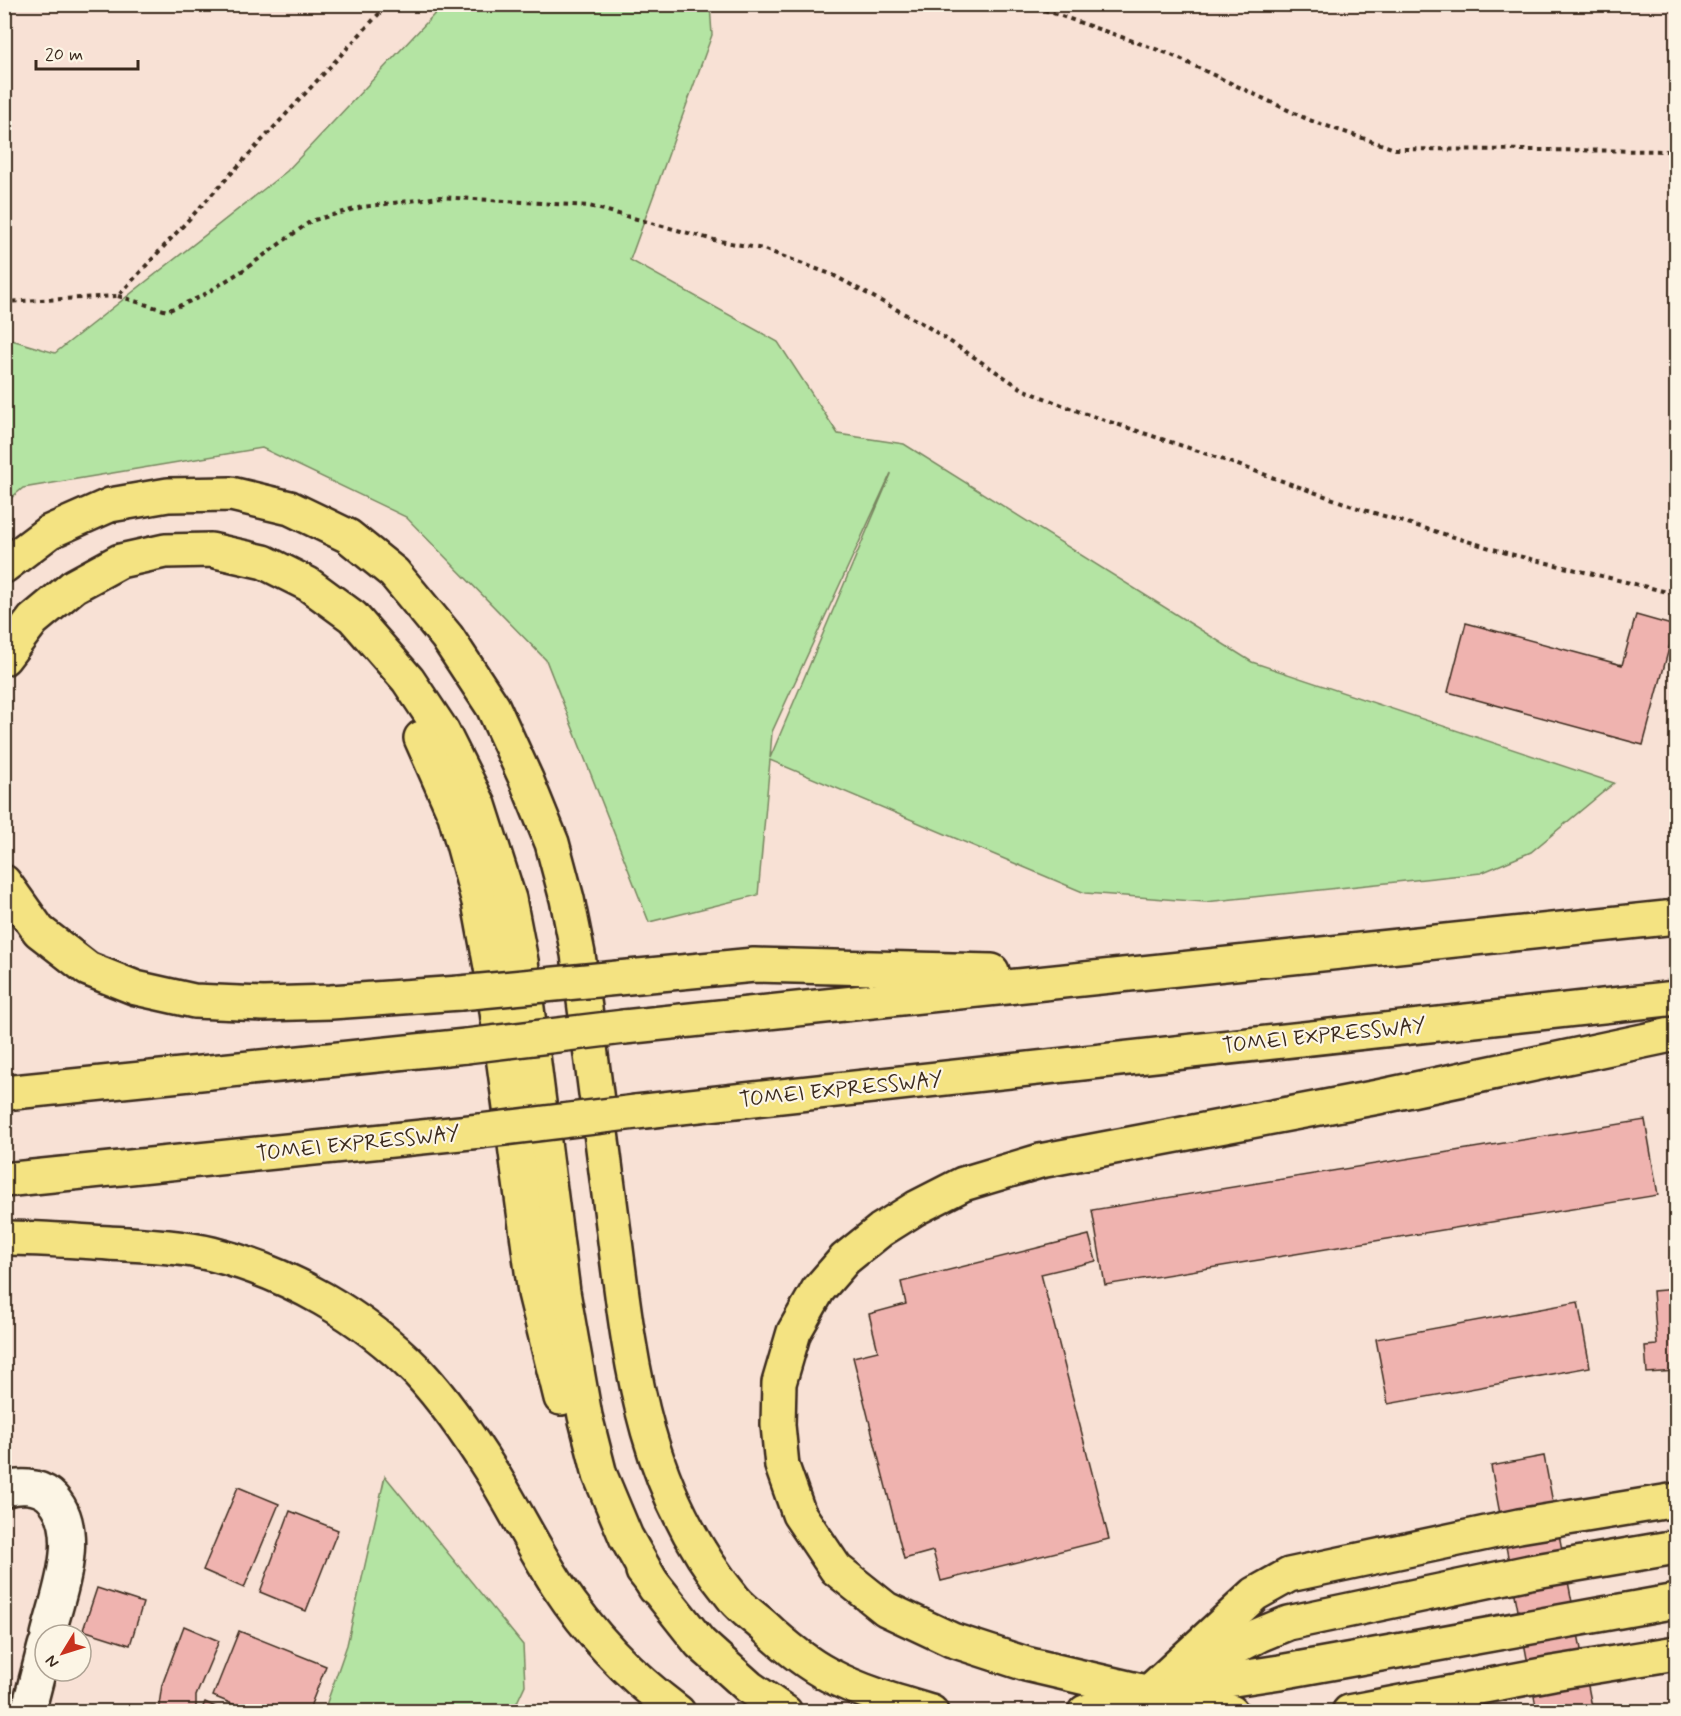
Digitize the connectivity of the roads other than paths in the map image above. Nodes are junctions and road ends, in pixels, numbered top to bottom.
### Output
1 (4, 566) edge
2 (4, 658) edge
3 (4, 882) edge
4 (1677, 917) edge
5 (1122, 975) junction
6 (1677, 998) edge
7 (1677, 1034) edge
8 (4, 1093) edge
9 (4, 1180) edge
10 (4, 1238) edge
11 (4, 1490) edge
12 (1677, 1500) edge
13 (1677, 1547) edge
14 (1677, 1601) edge
15 (51, 1623) edge
16 (1677, 1653) edge
17 (35, 1683) edge
18 (1149, 1692) junction
19 (28, 1712) edge
20 (678, 1712) edge
21 (785, 1712) edge
22 (932, 1712) edge
23 (1085, 1712) edge
24 (1231, 1712) edge
25 (1349, 1712) edge

1 - 22 highway
2 - 21 highway
3 - 5 highway, bridge
4 - 5 highway
5 - 8 highway, bridge
6 - 9 highway, TOMEI EXPRESSWAY, bridge
7 - 18 highway
10 - 20 highway
11 - 15 street
12 - 18 highway
13 - 18 highway
14 - 18 highway
16 - 25 highway
17 - 19 street
18 - 23 highway
18 - 24 highway

